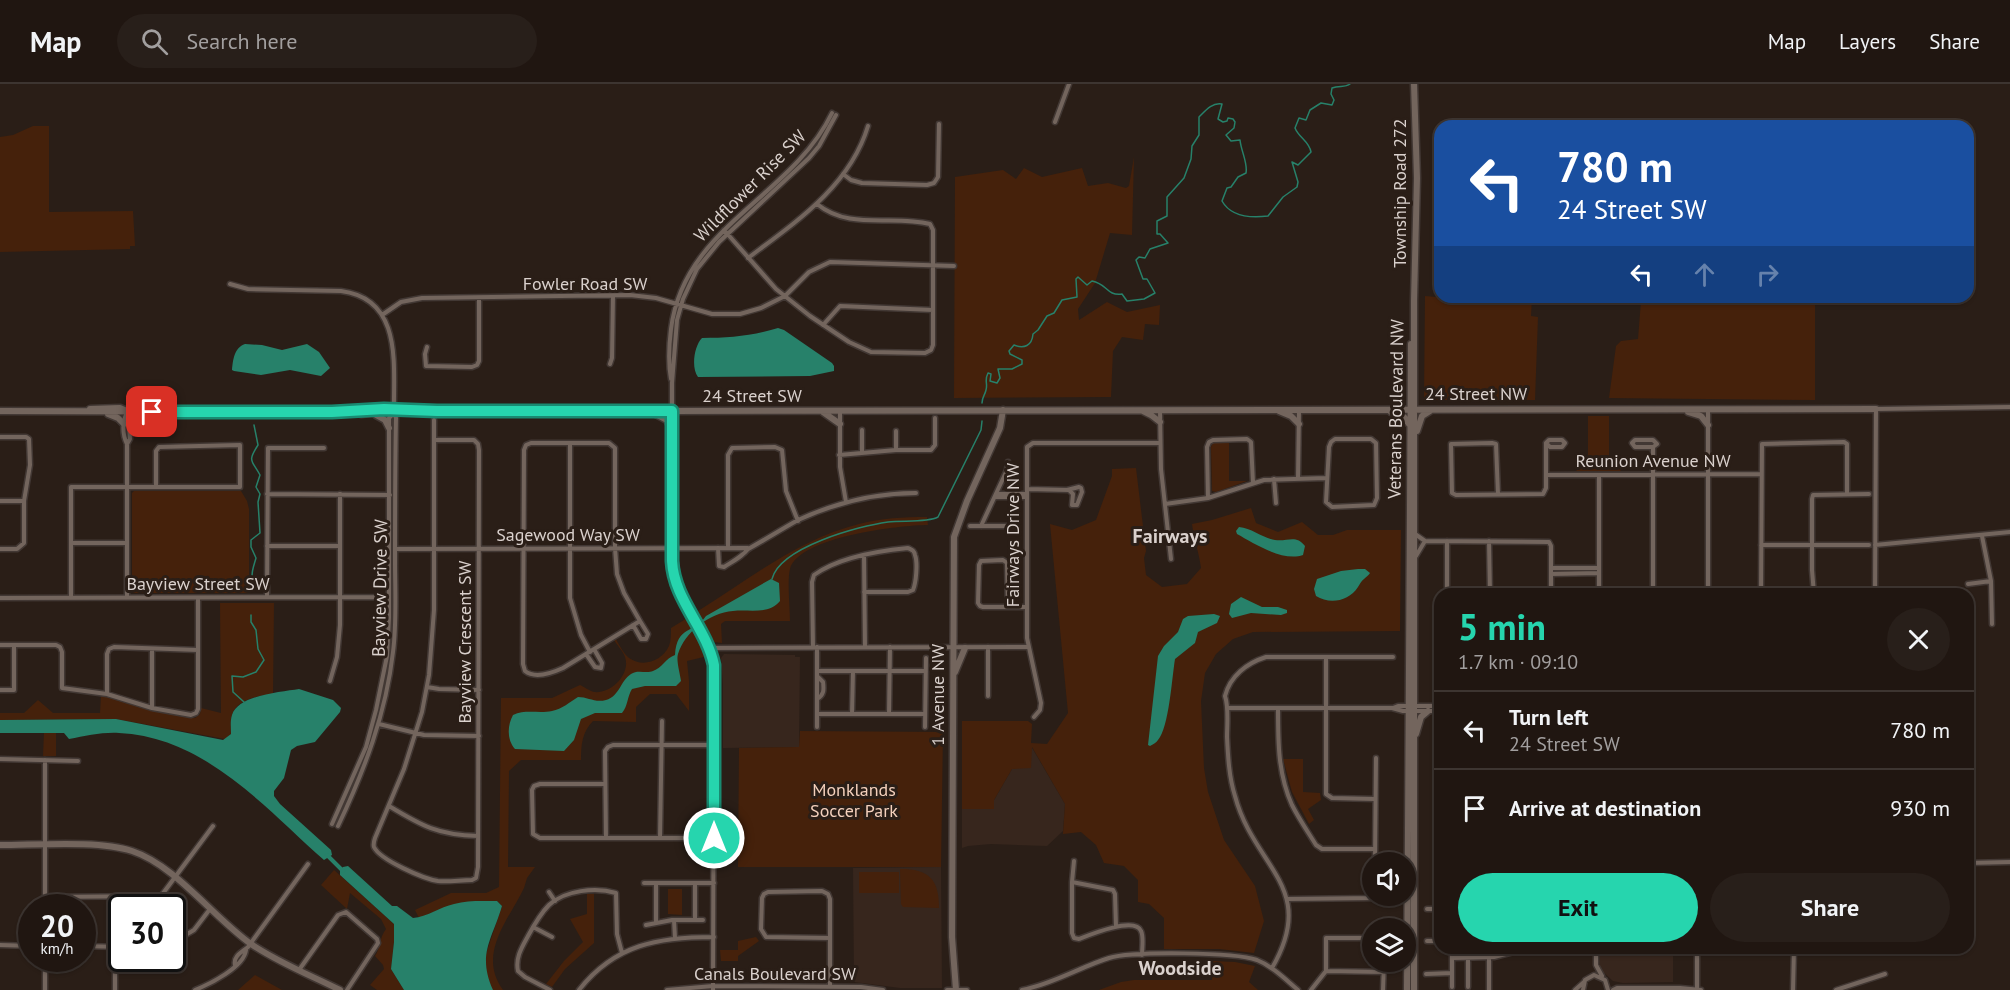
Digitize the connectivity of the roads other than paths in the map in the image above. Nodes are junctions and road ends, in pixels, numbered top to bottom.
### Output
1 (1069, 84) edge
2 (1414, 84) edge
3 (834, 114) dead end
4 (1055, 122) dead end
5 (939, 124) dead end
6 (868, 126) dead end
7 (843, 174) junction
8 (817, 204) junction
9 (726, 232) junction
10 (748, 258) junction
11 (933, 266) junction
12 (954, 266) dead end
13 (230, 284) dead end
14 (613, 296) junction
15 (785, 296) junction
16 (479, 298) junction
17 (1414, 301) joint
18 (678, 306) junction
19 (933, 310) junction
20 (382, 315) junction
21 (823, 325) junction
22 (427, 347) dead end
23 (610, 364) dead end
24 (2010, 407) edge
25 (1299, 409) junction
26 (1381, 409) junction
27 (1412, 409) junction
28 (1672, 409) junction
29 (1708, 409) junction
30 (1876, 409) junction
31 (1003, 410) junction
32 (1140, 410) junction
33 (1160, 410) junction
34 (1275, 410) junction
35 (1434, 410) junction
36 (0, 411) edge
37 (68, 411) junction
38 (128, 411) junction
39 (649, 411) junction
40 (672, 411) junction
41 (820, 411) junction
42 (840, 411) junction
43 (332, 412) junction
44 (394, 412) junction
45 (101, 413) junction
46 (370, 414) junction
47 (935, 418) dead end
48 (434, 420) dead end
49 (1160, 422) junction
50 (124, 424) junction
51 (840, 424) junction
52 (1299, 424) junction
53 (1410, 424) junction
54 (1708, 425) junction
55 (389, 428) junction
56 (672, 430) junction
57 (862, 430) dead end
58 (896, 431) dead end
59 (0, 437) edge
60 (434, 440) junction
61 (1160, 442) junction
62 (570, 443) junction
63 (1546, 443) dead end
64 (127, 444) junction
65 (1415, 447) junction
66 (1653, 447) junction
67 (324, 448) dead end
68 (896, 450) junction
69 (862, 453) junction
70 (840, 455) junction
71 (1008, 462) dead end
72 (1761, 474) junction
73 (1546, 475) junction
74 (1599, 475) junction
75 (1653, 475) junction
76 (1708, 475) junction
77 (1298, 478) junction
78 (1326, 478) junction
79 (1274, 479) junction
80 (1253, 483) junction
81 (127, 487) junction
82 (156, 487) junction
83 (1067, 490) junction
84 (916, 493) dead end
85 (1027, 493) junction
86 (267, 494) junction
87 (340, 494) junction
88 (1498, 494) junction
89 (1847, 494) junction
90 (1869, 494) dead end
91 (388, 495) junction
92 (395, 495) junction
93 (996, 496) junction
94 (1208, 498) junction
95 (0, 501) edge
96 (24, 501) junction
97 (846, 502) junction
98 (1276, 503) dead end
99 (1165, 504) junction
100 (798, 521) junction
101 (969, 526) dead end
102 (981, 526) junction
103 (1016, 526) dead end
104 (2010, 532) edge
105 (1414, 533) junction
106 (1982, 536) junction
107 (1425, 541) junction
108 (1447, 541) junction
109 (1489, 541) junction
110 (71, 543) junction
111 (127, 543) junction
112 (1761, 545) junction
113 (1812, 545) junction
114 (1869, 545) dead end
115 (1875, 545) junction
116 (267, 546) junction
117 (339, 546) junction
118 (570, 548) junction
119 (615, 548) junction
120 (672, 548) junction
121 (718, 548) junction
122 (728, 548) junction
123 (748, 548) junction
124 (0, 549) edge
125 (389, 549) junction
126 (395, 549) junction
127 (435, 549) junction
128 (479, 549) junction
129 (525, 549) junction
130 (864, 555) junction
131 (1171, 559) dead end
132 (1415, 560) junction
133 (1551, 568) junction
134 (1599, 571) junction
135 (1551, 574) junction
136 (1991, 581) junction
137 (1968, 584) dead end
138 (1447, 588) edge
139 (1490, 588) edge
140 (1551, 588) edge
141 (1599, 588) edge
142 (1653, 588) edge
143 (1708, 588) edge
144 (1761, 588) edge
145 (1814, 588) edge
146 (1875, 588) edge
147 (864, 592) junction
148 (0, 597) edge
149 (71, 597) junction
150 (127, 597) junction
151 (198, 597) junction
152 (267, 597) junction
153 (340, 597) junction
154 (389, 597) junction
155 (395, 597) junction
156 (1008, 607) junction
157 (1027, 607) junction
158 (640, 621) junction
159 (1992, 624) dead end
160 (633, 625) junction
161 (0, 645) edge
162 (14, 645) junction
163 (815, 647) junction
164 (864, 647) junction
165 (890, 647) junction
166 (988, 647) junction
167 (1028, 647) junction
168 (710, 648) junction
169 (953, 648) junction
170 (964, 648) junction
171 (152, 650) junction
172 (198, 650) junction
173 (590, 652) junction
174 (1326, 657) junction
175 (1392, 657) dead end
176 (926, 658) dead end
177 (852, 671) junction
178 (890, 671) junction
179 (926, 671) junction
180 (817, 674) junction
181 (953, 678) junction
182 (330, 681) dead end
183 (428, 687) junction
184 (0, 690) edge
185 (479, 690) junction
186 (107, 694) junction
187 (988, 696) dead end
188 (1434, 706) edge
189 (152, 708) junction
190 (1227, 708) junction
191 (1411, 708) junction
192 (1278, 709) junction
193 (1326, 709) junction
194 (1428, 711) junction
195 (1434, 711) edge
196 (817, 714) junction
197 (852, 714) junction
198 (889, 714) junction
199 (926, 714) junction
200 (1034, 717) dead end
201 (373, 722) junction
202 (662, 722) dead end
203 (379, 724) junction
204 (817, 727) dead end
205 (925, 728) dead end
206 (416, 734) junction
207 (479, 736) junction
208 (715, 745) junction
209 (661, 746) junction
210 (1413, 749) junction
211 (1376, 758) dead end
212 (0, 759) edge
213 (45, 759) junction
214 (78, 761) dead end
215 (605, 784) junction
216 (1375, 799) junction
217 (389, 806) junction
218 (332, 824) dead end
219 (213, 826) dead end
220 (338, 826) dead end
221 (478, 836) junction
222 (606, 838) junction
223 (660, 838) junction
224 (714, 838) junction
225 (0, 845) edge
226 (45, 845) junction
227 (1375, 849) joint
228 (1074, 861) dead end
229 (2010, 862) edge
230 (1974, 863) edge
231 (308, 864) dead end
232 (176, 878) junction
233 (1072, 882) junction
234 (644, 883) dead end
235 (656, 883) junction
236 (695, 884) junction
237 (714, 884) junction
238 (549, 892) dead end
239 (45, 894) edge
240 (163, 894) edge
241 (1362, 898) edge
242 (1287, 899) junction
243 (555, 901) junction
244 (210, 909) junction
245 (1427, 909) dead end
246 (1434, 909) edge
247 (674, 920) junction
248 (695, 920) junction
249 (703, 920) dead end
250 (656, 922) junction
251 (645, 925) dead end
252 (1116, 926) junction
253 (533, 927) junction
254 (186, 935) edge
255 (552, 937) dead end
256 (714, 937) junction
257 (675, 938) junction
258 (830, 938) junction
259 (1362, 938) edge
260 (1427, 941) dead end
261 (1434, 941) edge
262 (0, 945) edge
263 (18, 946) edge
264 (248, 946) junction
265 (622, 953) junction
266 (1452, 954) edge
267 (1503, 954) edge
268 (1596, 954) edge
269 (1698, 954) edge
270 (1794, 954) edge
271 (1142, 955) junction
272 (1468, 957) junction
273 (1489, 957) junction
274 (1452, 958) junction
275 (1596, 965) junction
276 (1272, 968) junction
277 (300, 970) junction
278 (1326, 971) junction
279 (45, 972) edge
280 (115, 972) edge
281 (1362, 972) edge
282 (1384, 972) edge
283 (1452, 973) junction
284 (1426, 974) dead end
285 (1885, 974) dead end
286 (1586, 980) junction
287 (1605, 980) junction
288 (830, 987) junction
289 (1452, 987) dead end
290 (1468, 987) dead end
291 (713, 988) edge
292 (783, 988) edge
293 (1036, 988) edge
294 (1615, 989) edge
295 (1652, 989) edge
296 (1699, 989) edge
297 (1843, 989) edge
298 (45, 990) edge
299 (115, 990) edge
300 (195, 990) edge
301 (340, 990) edge
302 (347, 990) edge
303 (550, 990) edge
304 (579, 990) edge
305 (666, 990) edge
306 (883, 990) edge
307 (947, 990) edge
308 (956, 990) edge
309 (967, 990) edge
310 (1022, 990) edge
311 (1298, 990) edge
312 (1311, 990) edge
313 (1383, 990) edge
314 (1406, 990) edge
315 (1414, 990) edge
316 (1489, 990) edge
317 (1575, 990) edge
318 (1583, 990) edge
319 (1608, 990) edge
320 (1794, 990) edge
321 (1836, 990) edge

1 - 4 street
2 - 17 street, Township Road 272
3 - 9 street, Wildflower Rise SW
5 - 7 street
6 - 7 street
7 - 8 street
8 - 10 street
8 - 11 street
9 - 10 street
9 - 18 street, Wildflower Rise SW
10 - 15 street
11 - 12 street, Fowler Road SW
11 - 15 street, Fowler Road SW
11 - 19 street
13 - 20 street
14 - 16 street, Fowler Road SW
14 - 18 street, Fowler Road SW
14 - 23 street
15 - 18 street, Fowler Road SW
15 - 21 street
16 - 20 street, Fowler Road SW
16 - 22 street
17 - 27 street, Veterans Boulevard NW
18 - 40 street, Wildflower Rise SW
19 - 21 street
19 - 21 street
20 - 44 street
24 - 30 street
25 - 26 street, 24 Street NW
25 - 34 street, 24 Street NW
25 - 52 street
26 - 27 street, 24 Street NW
26 - 53 street
27 - 35 street, 24 Street NW
27 - 53 street, Veterans Boulevard NW
27 - 65 street, Veterans Boulevard NW
28 - 29 street, 24 Street NW
28 - 35 street, 24 Street NW
28 - 54 street
29 - 30 street, 24 Street NW
29 - 54 street
30 - 115 street
31 - 32 street, 24 Street NW
31 - 42 street, 24 Street SW
31 - 169 street, 1 Avenue NW
32 - 33 street, 24 Street NW
32 - 49 street
33 - 34 street, 24 Street NW
33 - 49 street
34 - 52 street
35 - 65 street
36 - 37 street, 24 Street SW
37 - 38 street, 24 Street SW
37 - 45 street, 24 Street SW
38 - 43 street, 24 Street SW
38 - 45 street, 24 Street SW
38 - 50 street
38 - 64 street
39 - 40 street, 24 Street SW
39 - 44 street, 24 Street SW
39 - 56 street
40 - 41 street, 24 Street SW
40 - 56 street, Wildflower Rise SW
41 - 42 street, 24 Street SW
41 - 51 street
42 - 51 street
43 - 44 street, 24 Street SW
43 - 46 street, 24 Street SW
44 - 46 street, 24 Street SW
44 - 55 street, Bayview Drive SW
44 - 92 street, Bayview Drive SW
45 - 50 street
46 - 55 street
47 - 68 street
48 - 60 street, Bayview Crescent SW
49 - 61 street
50 - 64 street
51 - 70 street
52 - 77 street
53 - 191 street, Veterans Boulevard NW
54 - 76 street
55 - 91 street, Bayview Drive SW
56 - 120 street, Wildflower Rise SW
57 - 69 street
58 - 68 street
59 - 96 street
60 - 127 street, Bayview Crescent SW
60 - 128 street, Bayview Crescent SW
61 - 85 street, Fairways Drive NW
61 - 99 street
62 - 118 street
62 - 119 street
62 - 129 street
63 - 73 street
64 - 81 street
65 - 105 street, Veterans Boulevard NW
66 - 66 street
66 - 75 street
67 - 86 street
68 - 69 street
69 - 70 street
70 - 97 street
71 - 93 street
72 - 76 street, Reunion Avenue NW
72 - 89 street
72 - 112 street
73 - 74 street, Reunion Avenue NW
73 - 88 street
74 - 75 street, Reunion Avenue NW
74 - 134 street
75 - 76 street, Reunion Avenue NW
75 - 142 street
76 - 143 street
77 - 78 street
77 - 79 street
78 - 78 street
79 - 80 street
79 - 98 street
80 - 94 street
80 - 94 street
81 - 82 street
81 - 110 street
81 - 111 street
82 - 82 street
83 - 83 street
83 - 85 street
84 - 97 street
85 - 93 street
85 - 157 street, Fairways Drive NW
86 - 87 street
86 - 116 street
87 - 91 street
87 - 117 street
88 - 88 street
89 - 90 street
89 - 113 street
91 - 92 street
91 - 125 street, Bayview Drive SW
92 - 126 street, Bayview Drive SW
93 - 102 street
94 - 99 street
95 - 96 street
96 - 124 street
97 - 100 street
99 - 131 street
100 - 122 street
100 - 123 street
101 - 102 street
102 - 103 street
104 - 106 street
105 - 107 street
105 - 132 street, Veterans Boulevard NW
106 - 115 street
106 - 136 street
107 - 108 street
107 - 132 street
108 - 109 street
108 - 138 street
109 - 133 street
109 - 139 street
110 - 111 street
110 - 149 street
111 - 150 street
112 - 113 street
112 - 144 street
113 - 114 street
113 - 145 street
115 - 146 street
116 - 117 street
116 - 152 street
117 - 153 street
118 - 119 street, Sagewood Way SW
118 - 129 street, Sagewood Way SW
118 - 173 street
119 - 120 street, Sagewood Way SW
119 - 158 street
120 - 121 street, Sagewood Way SW
120 - 168 street, Wildflower Rise SW
121 - 122 street, Sagewood Way SW
121 - 123 street
122 - 123 street, Sagewood Way SW
125 - 126 street, Sagewood Way SW
125 - 154 street, Bayview Drive SW
126 - 127 street, Sagewood Way SW
126 - 155 street, Bayview Drive SW
127 - 128 street, Sagewood Way SW
127 - 183 street, Bayview Crescent SW
128 - 129 street, Sagewood Way SW
128 - 185 street, Bayview Crescent SW
129 - 173 street
130 - 147 street
130 - 147 street
130 - 163 street
132 - 191 street, Veterans Boulevard NW
133 - 134 street
133 - 135 street
134 - 135 street
134 - 141 street
135 - 140 street
136 - 137 street
136 - 159 street
147 - 164 street
148 - 149 street, Bayview Street SW
149 - 150 street, Bayview Street SW
150 - 151 street, Bayview Street SW
151 - 152 street, Bayview Street SW
151 - 172 street
152 - 153 street, Bayview Street SW
153 - 154 street, Bayview Street SW
153 - 182 street
154 - 155 street, Bayview Street SW
154 - 201 street, Bayview Drive SW
155 - 203 street, Bayview Drive SW
156 - 156 street
156 - 157 street
157 - 167 street, Fairways Drive NW
158 - 160 street
158 - 160 street
160 - 173 street
161 - 162 street
162 - 184 street
162 - 186 street
163 - 164 street
163 - 168 street
163 - 180 street
164 - 165 street
165 - 169 street
165 - 178 street
166 - 167 street
166 - 170 street
166 - 187 street
167 - 200 street, Fairways Drive NW
168 - 208 street, Wildflower Rise SW
169 - 170 street
169 - 181 street, 1 Avenue NW
170 - 181 street
171 - 172 street
171 - 186 street
171 - 189 street
172 - 189 street
174 - 175 street
174 - 190 street
174 - 193 street
176 - 179 street
177 - 178 street
177 - 180 street
177 - 197 street
178 - 179 street
178 - 198 street
179 - 199 street
180 - 196 street
181 - 308 street, 1 Avenue NW
183 - 185 street
183 - 206 street, Bayview Crescent SW
185 - 207 street, Bayview Crescent SW
186 - 189 street
188 - 191 street
190 - 192 street
190 - 242 street
191 - 193 street
191 - 194 street
191 - 210 street, Veterans Boulevard NW
191 - 314 street, Veterans Boulevard NW
192 - 193 street
192 - 227 street
193 - 216 street
194 - 195 street
194 - 210 street
196 - 197 street
196 - 204 street
197 - 198 street
198 - 199 street
199 - 205 street
201 - 203 street
201 - 218 street, Bayview Drive SW
202 - 209 street
203 - 206 street
203 - 220 street, Bayview Drive SW
206 - 207 street
206 - 217 street, Bayview Crescent SW
207 - 221 street, Bayview Crescent SW
208 - 209 street
208 - 224 street, Wildflower Rise SW
209 - 215 street
209 - 223 street
210 - 315 street, Veterans Boulevard NW
211 - 216 street
212 - 213 street
213 - 214 street
213 - 226 street
215 - 222 street
215 - 222 street
216 - 227 street
217 - 221 street
217 - 221 street, Bayview Crescent SW
219 - 232 street
222 - 223 street
223 - 224 street
224 - 237 street, Wildflower Rise SW
225 - 226 street
226 - 232 street
226 - 239 street
228 - 233 street
229 - 230 street
231 - 264 street
232 - 240 street
232 - 244 street
233 - 252 street
233 - 252 street
234 - 235 street
235 - 236 street
235 - 250 street
236 - 237 street
236 - 248 street
237 - 256 street, Wildflower Rise SW
238 - 243 street
241 - 242 street
242 - 276 street
243 - 253 street
243 - 265 street
244 - 254 street
244 - 264 street
245 - 246 street
247 - 248 street
247 - 250 street
247 - 257 street
248 - 249 street
250 - 251 street
252 - 271 street
253 - 255 street
253 - 303 street
256 - 257 street
256 - 291 street, Wildflower Rise SW
257 - 265 street
258 - 258 street
258 - 288 street
259 - 278 street
260 - 261 street
262 - 263 street
264 - 277 street
264 - 300 street
265 - 304 street
266 - 274 street
267 - 273 street
268 - 275 street
269 - 296 street
270 - 320 street
271 - 276 street
271 - 293 street
272 - 273 street
272 - 274 street
272 - 290 street
273 - 316 street
274 - 283 street
275 - 286 street
275 - 287 street
276 - 311 street
277 - 301 street
277 - 302 street
278 - 281 street
278 - 312 street
279 - 298 street
280 - 299 street
282 - 313 street
283 - 284 street
283 - 289 street
285 - 297 street
286 - 287 street
286 - 317 street
286 - 318 street
287 - 294 street
287 - 319 street
288 - 292 street, Canals Boulevard SW
288 - 306 street, Canals Boulevard SW
291 - 292 street, Canals Boulevard SW
291 - 305 street, Canals Boulevard SW
293 - 310 street
294 - 295 street
295 - 296 street
297 - 321 street
307 - 308 street
308 - 309 street

